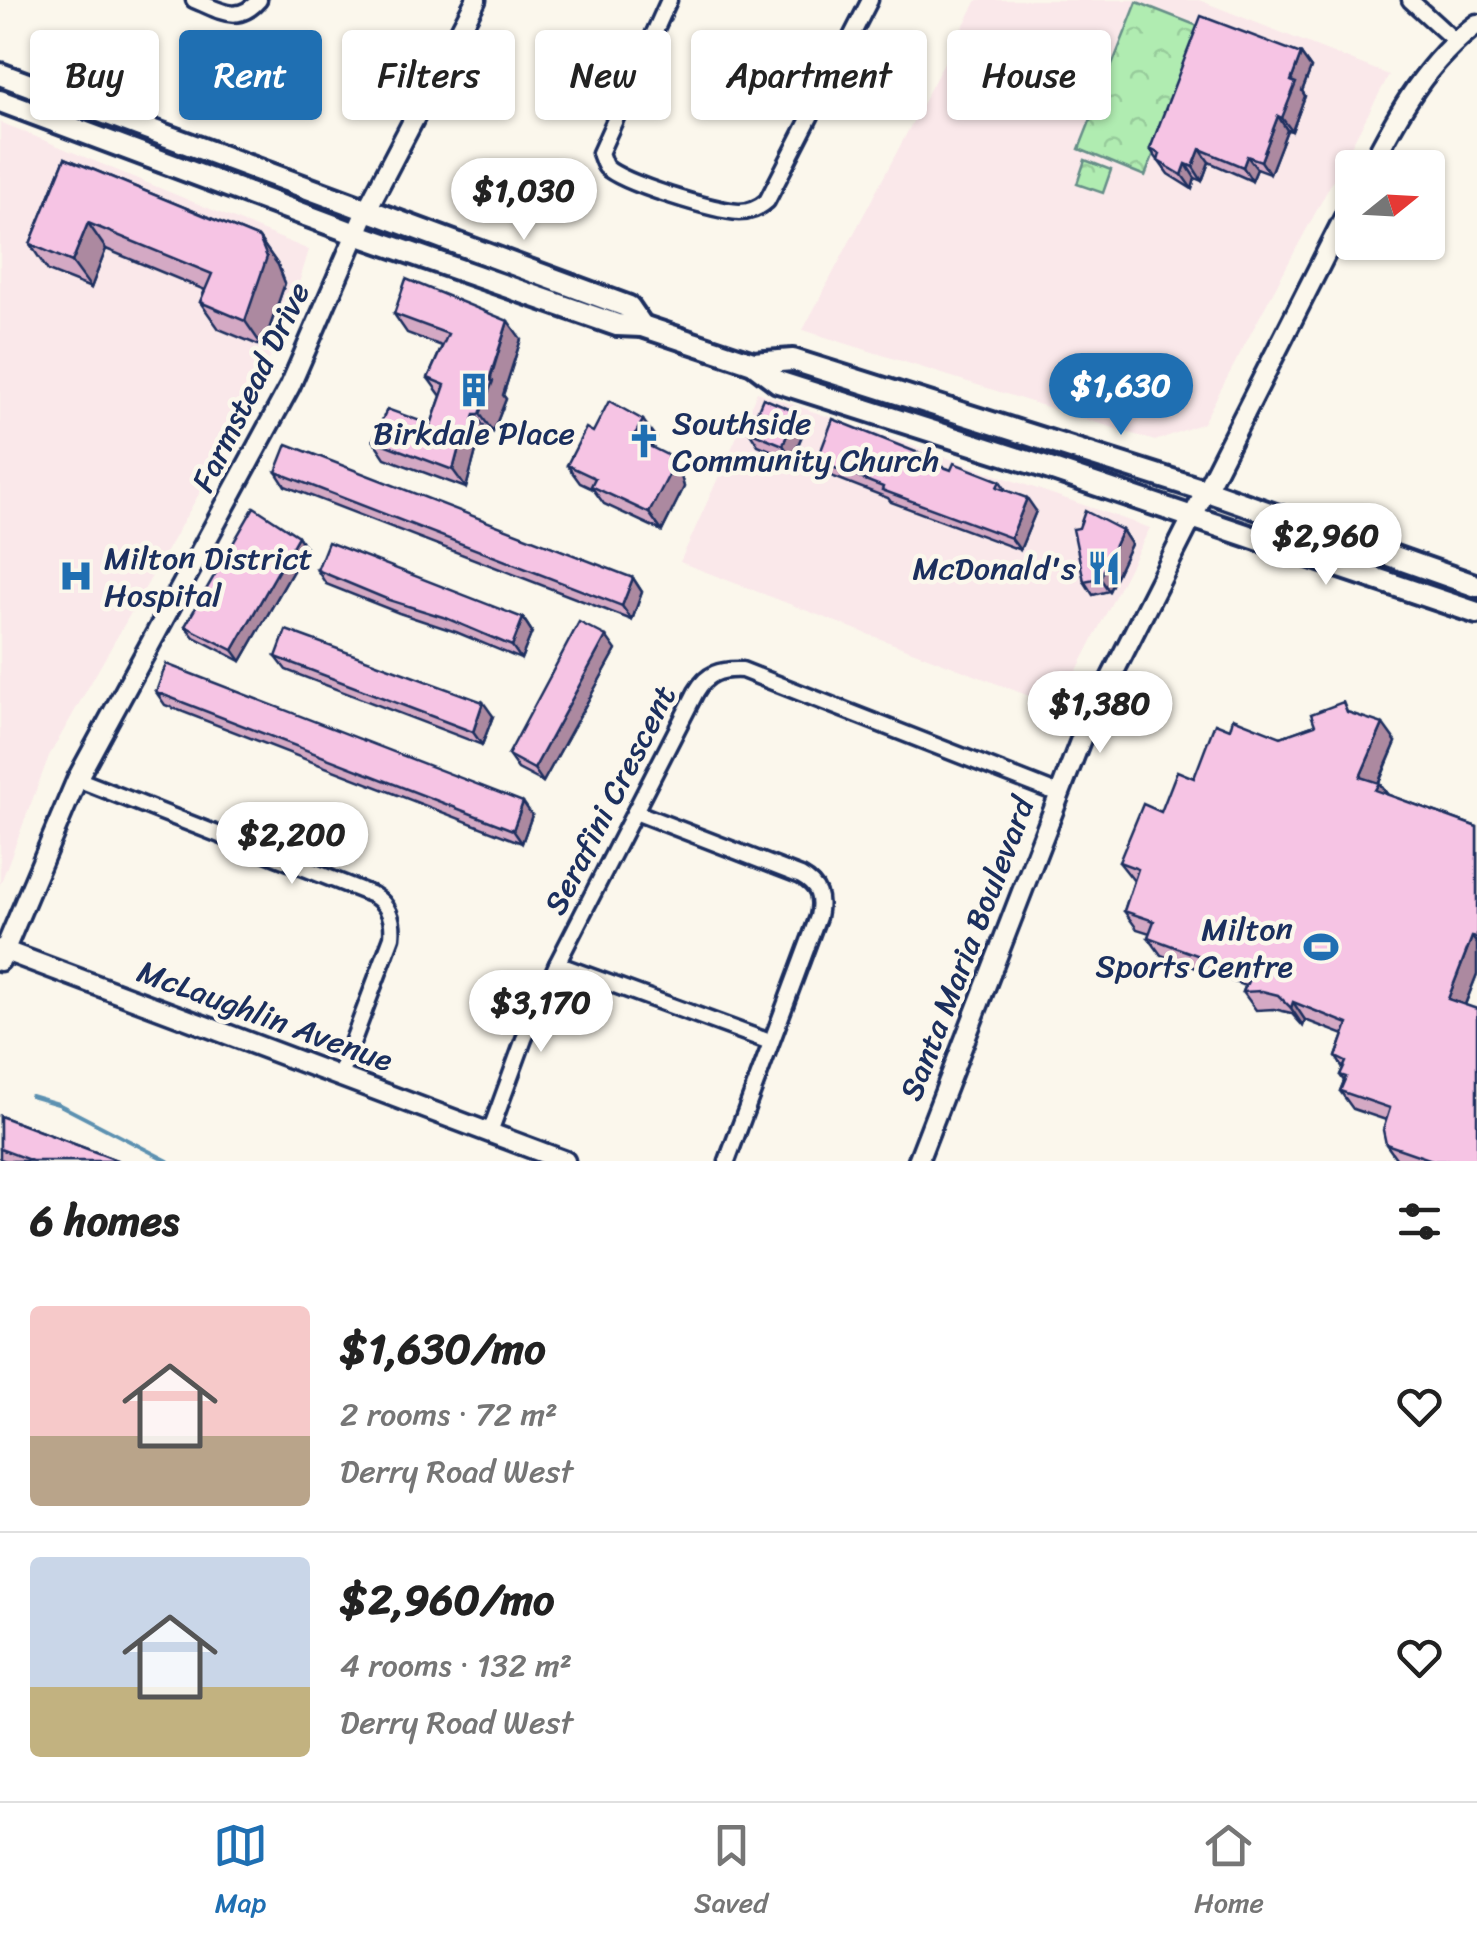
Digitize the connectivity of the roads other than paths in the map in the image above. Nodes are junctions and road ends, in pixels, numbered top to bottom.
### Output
1 (194, 0) edge
2 (259, 0) edge
3 (476, 0) edge
4 (670, 0) edge
5 (870, 0) edge
6 (1410, 0) edge
7 (1477, 24) edge
8 (1456, 41) junction
9 (0, 74) edge
10 (0, 100) edge
11 (1380, 150) edge
12 (366, 210) junction
13 (356, 234) junction
14 (1335, 236) edge
15 (642, 326) junction
16 (754, 363) junction
17 (1207, 491) junction
18 (1192, 516) junction
19 (1477, 586) edge
20 (1477, 613) edge
21 (77, 779) junction
22 (1059, 794) junction
23 (635, 812) junction
24 (1, 954) edge
25 (557, 964) junction
26 (770, 1042) junction
27 (340, 1075) junction
28 (490, 1132) junction
29 (565, 1161) edge
30 (727, 1161) edge
31 (918, 1161) edge

1 - 2 street
3 - 12 street, Farmstead Drive
4 - 5 street
6 - 8 street
7 - 8 street
8 - 11 street
9 - 12 main road
10 - 13 main road
12 - 13 street, Farmstead Drive
12 - 15 main road
13 - 15 main road
13 - 21 street, Farmstead Drive
14 - 17 street, Santa Maria Boulevard
15 - 16 main road
16 - 17 main road
16 - 18 main road
17 - 18 street, Santa Maria Boulevard
17 - 19 main road
18 - 20 main road
18 - 22 street, Santa Maria Boulevard
21 - 24 street, Farmstead Drive
21 - 27 street
22 - 23 street, Serafini Crescent
22 - 31 street, Santa Maria Boulevard
23 - 25 street, Serafini Crescent
23 - 26 street
24 - 27 street, McLaughlin Avenue
25 - 26 street
25 - 28 street, Serafini Crescent
26 - 30 street
27 - 28 street, McLaughlin Avenue
28 - 29 street, McLaughlin Avenue

